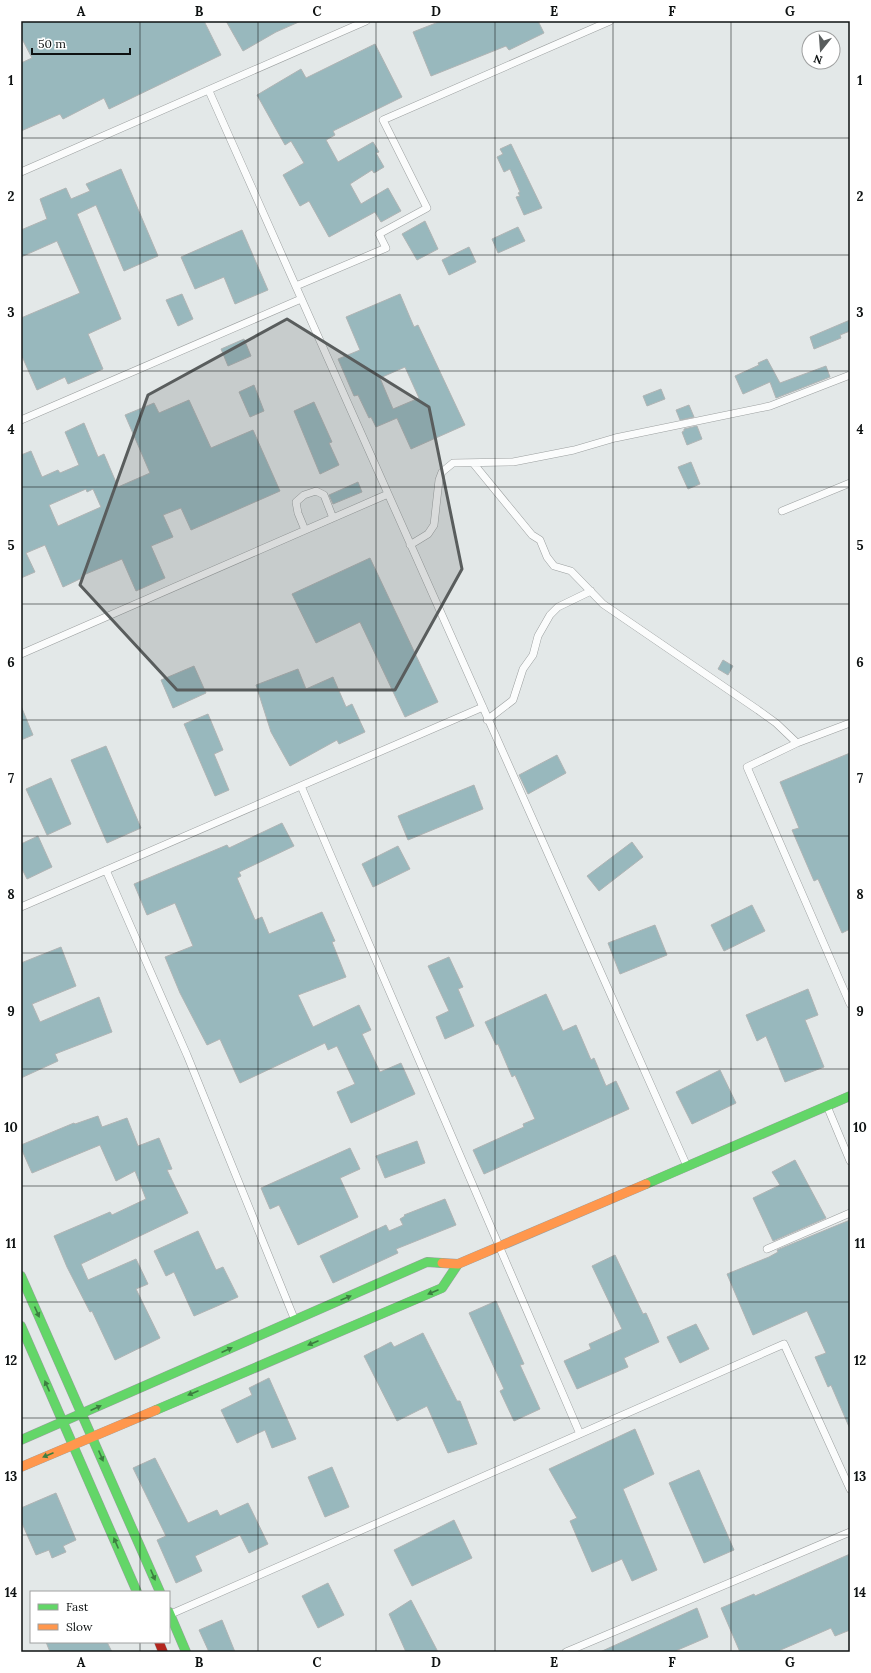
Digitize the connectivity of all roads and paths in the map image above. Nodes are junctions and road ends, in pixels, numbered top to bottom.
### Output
1 (366, 21) edge
2 (610, 21) edge
3 (209, 91) junction
4 (21, 172) edge
5 (296, 286) junction
6 (301, 299) junction
7 (850, 375) edge
8 (21, 420) edge
9 (473, 463) junction
10 (850, 483) edge
11 (388, 494) junction
12 (782, 511) dead end
13 (333, 518) junction
14 (305, 530) junction
15 (410, 545) junction
16 (591, 591) junction
17 (21, 654) edge
18 (483, 707) junction
19 (487, 720) junction
20 (850, 723) edge
21 (797, 743) junction
22 (301, 786) junction
23 (106, 870) junction
24 (21, 907) edge
25 (850, 1004) edge
26 (850, 1096) edge
27 (827, 1106) junction
28 (850, 1161) edge
29 (686, 1166) junction
30 (850, 1213) edge
31 (499, 1246) junction
32 (767, 1249) dead end
33 (458, 1264) junction
34 (21, 1276) edge
35 (295, 1320) junction
36 (21, 1326) edge
37 (82, 1415) junction
38 (63, 1422) junction
39 (580, 1434) junction
40 (92, 1436) junction
41 (21, 1440) edge
42 (74, 1445) junction
43 (21, 1467) edge
44 (850, 1489) edge
45 (850, 1532) edge
46 (138, 1591) edge
47 (160, 1591) edge
48 (170, 1614) edge
49 (170, 1616) edge
50 (160, 1643) edge
51 (164, 1652) edge
52 (186, 1652) edge
53 (566, 1652) edge

1 - 3 lane
2 - 5 lane
3 - 4 lane
3 - 5 lane
5 - 6 lane
6 - 8 lane
6 - 11 lane
7 - 9 lane
9 - 15 lane
9 - 16 lane
10 - 12 lane
11 - 13 lane
11 - 15 lane
13 - 14 lane
13 - 14 lane
14 - 17 lane
15 - 18 lane
16 - 19 lane
16 - 21 lane
18 - 19 lane
18 - 22 lane
19 - 29 lane
20 - 21 lane
21 - 25 lane
22 - 23 lane
22 - 31 lane
23 - 24 lane
23 - 35 lane
26 - 27 street
27 - 28 lane
27 - 29 street
29 - 31 street
30 - 32 lane
31 - 33 street
31 - 39 lane
35 -> 33 street
33 -> 40 street
34 -> 37 street
37 -> 35 street
38 -> 36 street
37 - 38 street
37 - 40 street
38 - 41 street
38 - 42 street
39 - 44 lane
39 - 48 lane
40 - 42 street
40 -> 47 street
42 -> 43 street
46 -> 42 street
45 - 53 lane
49 - 52 street
50 - 51 street

